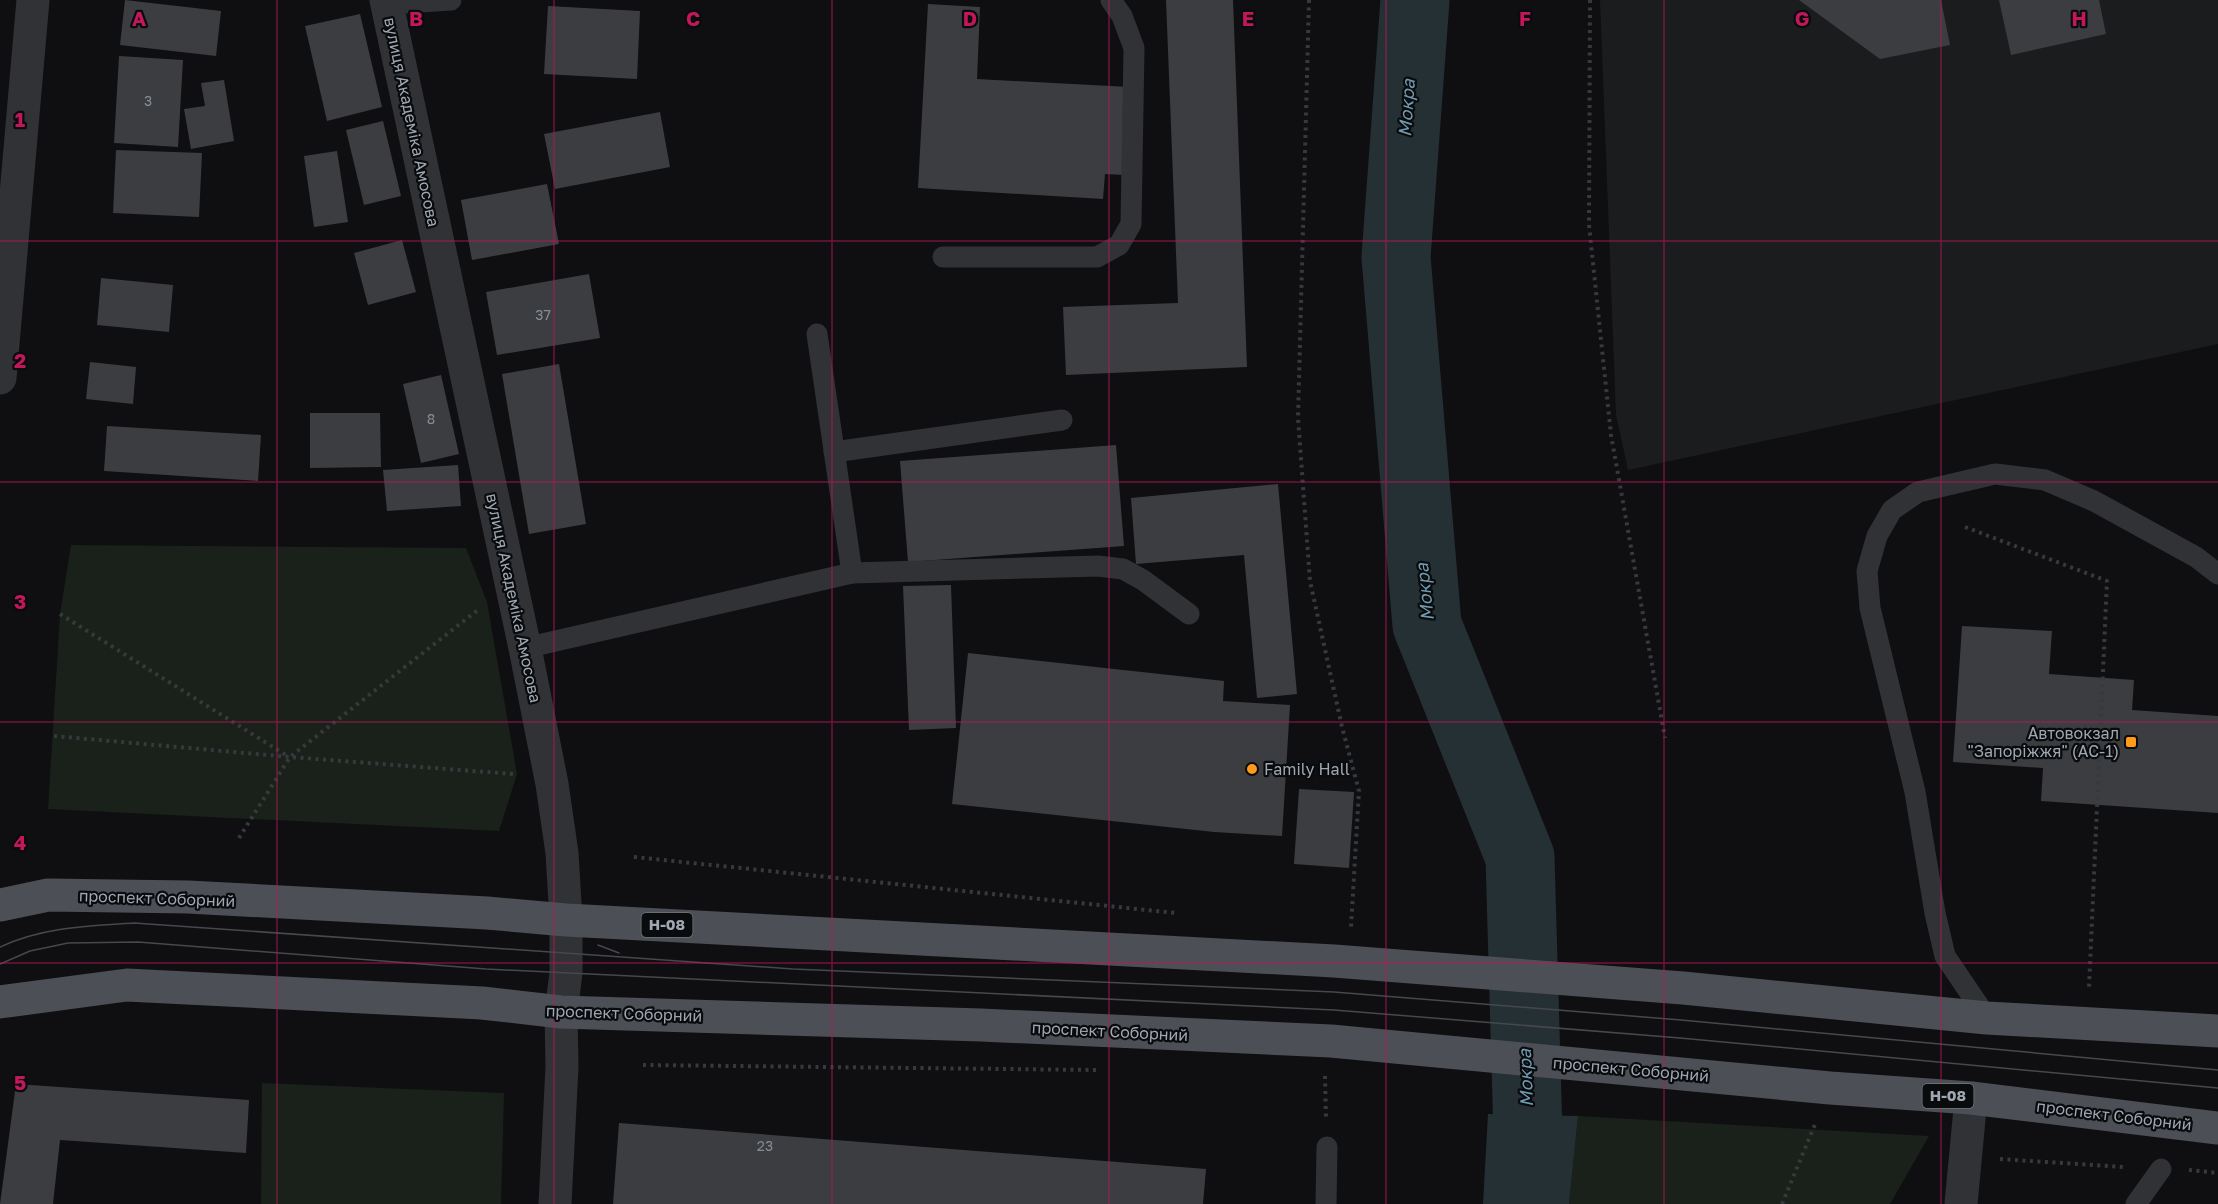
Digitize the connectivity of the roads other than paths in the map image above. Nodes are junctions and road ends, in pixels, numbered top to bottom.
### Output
1 (33, 0) edge
2 (451, 0) edge
3 (1111, 0) edge
4 (386, 2) edge
5 (943, 257) dead end
6 (817, 334) dead end
7 (0, 378) edge
8 (1062, 420) dead end
9 (834, 452) junction
10 (852, 573) junction
11 (2218, 574) edge
12 (1190, 614) dead end
13 (525, 648) junction
14 (0, 904) edge
15 (566, 920) junction
16 (0, 1002) edge
17 (561, 1012) junction
18 (1987, 1018) junction
19 (2218, 1031) edge
20 (1971, 1098) junction
21 (2218, 1128) edge
22 (1327, 1147) road end
23 (2161, 1169) dead end
24 (555, 1204) edge
25 (1326, 1204) edge
26 (1961, 1204) edge
27 (2136, 1204) edge

1 - 7 street
2 - 4 lane
3 - 5 lane
4 - 13 street, вулиця Академіка Амосова
6 - 9 lane
8 - 9 lane
9 - 10 lane
10 - 12 lane
10 - 13 lane
11 - 18 lane
13 - 15 street, вулиця Академіка Амосова
14 - 15 main road, проспект Соборний / Н-08
15 - 17 street, вулиця Академіка Амосова
15 - 18 main road, проспект Соборний / Н-08
16 - 17 main road, проспект Соборний / Н-08
17 - 20 main road, проспект Соборний / Н-08
17 - 24 street, вулиця Академіка Амосова
18 - 19 main road, проспект Соборний / Н-08
20 - 21 main road, проспект Соборний / Н-08
20 - 26 street
22 - 25 lane
23 - 27 lane

